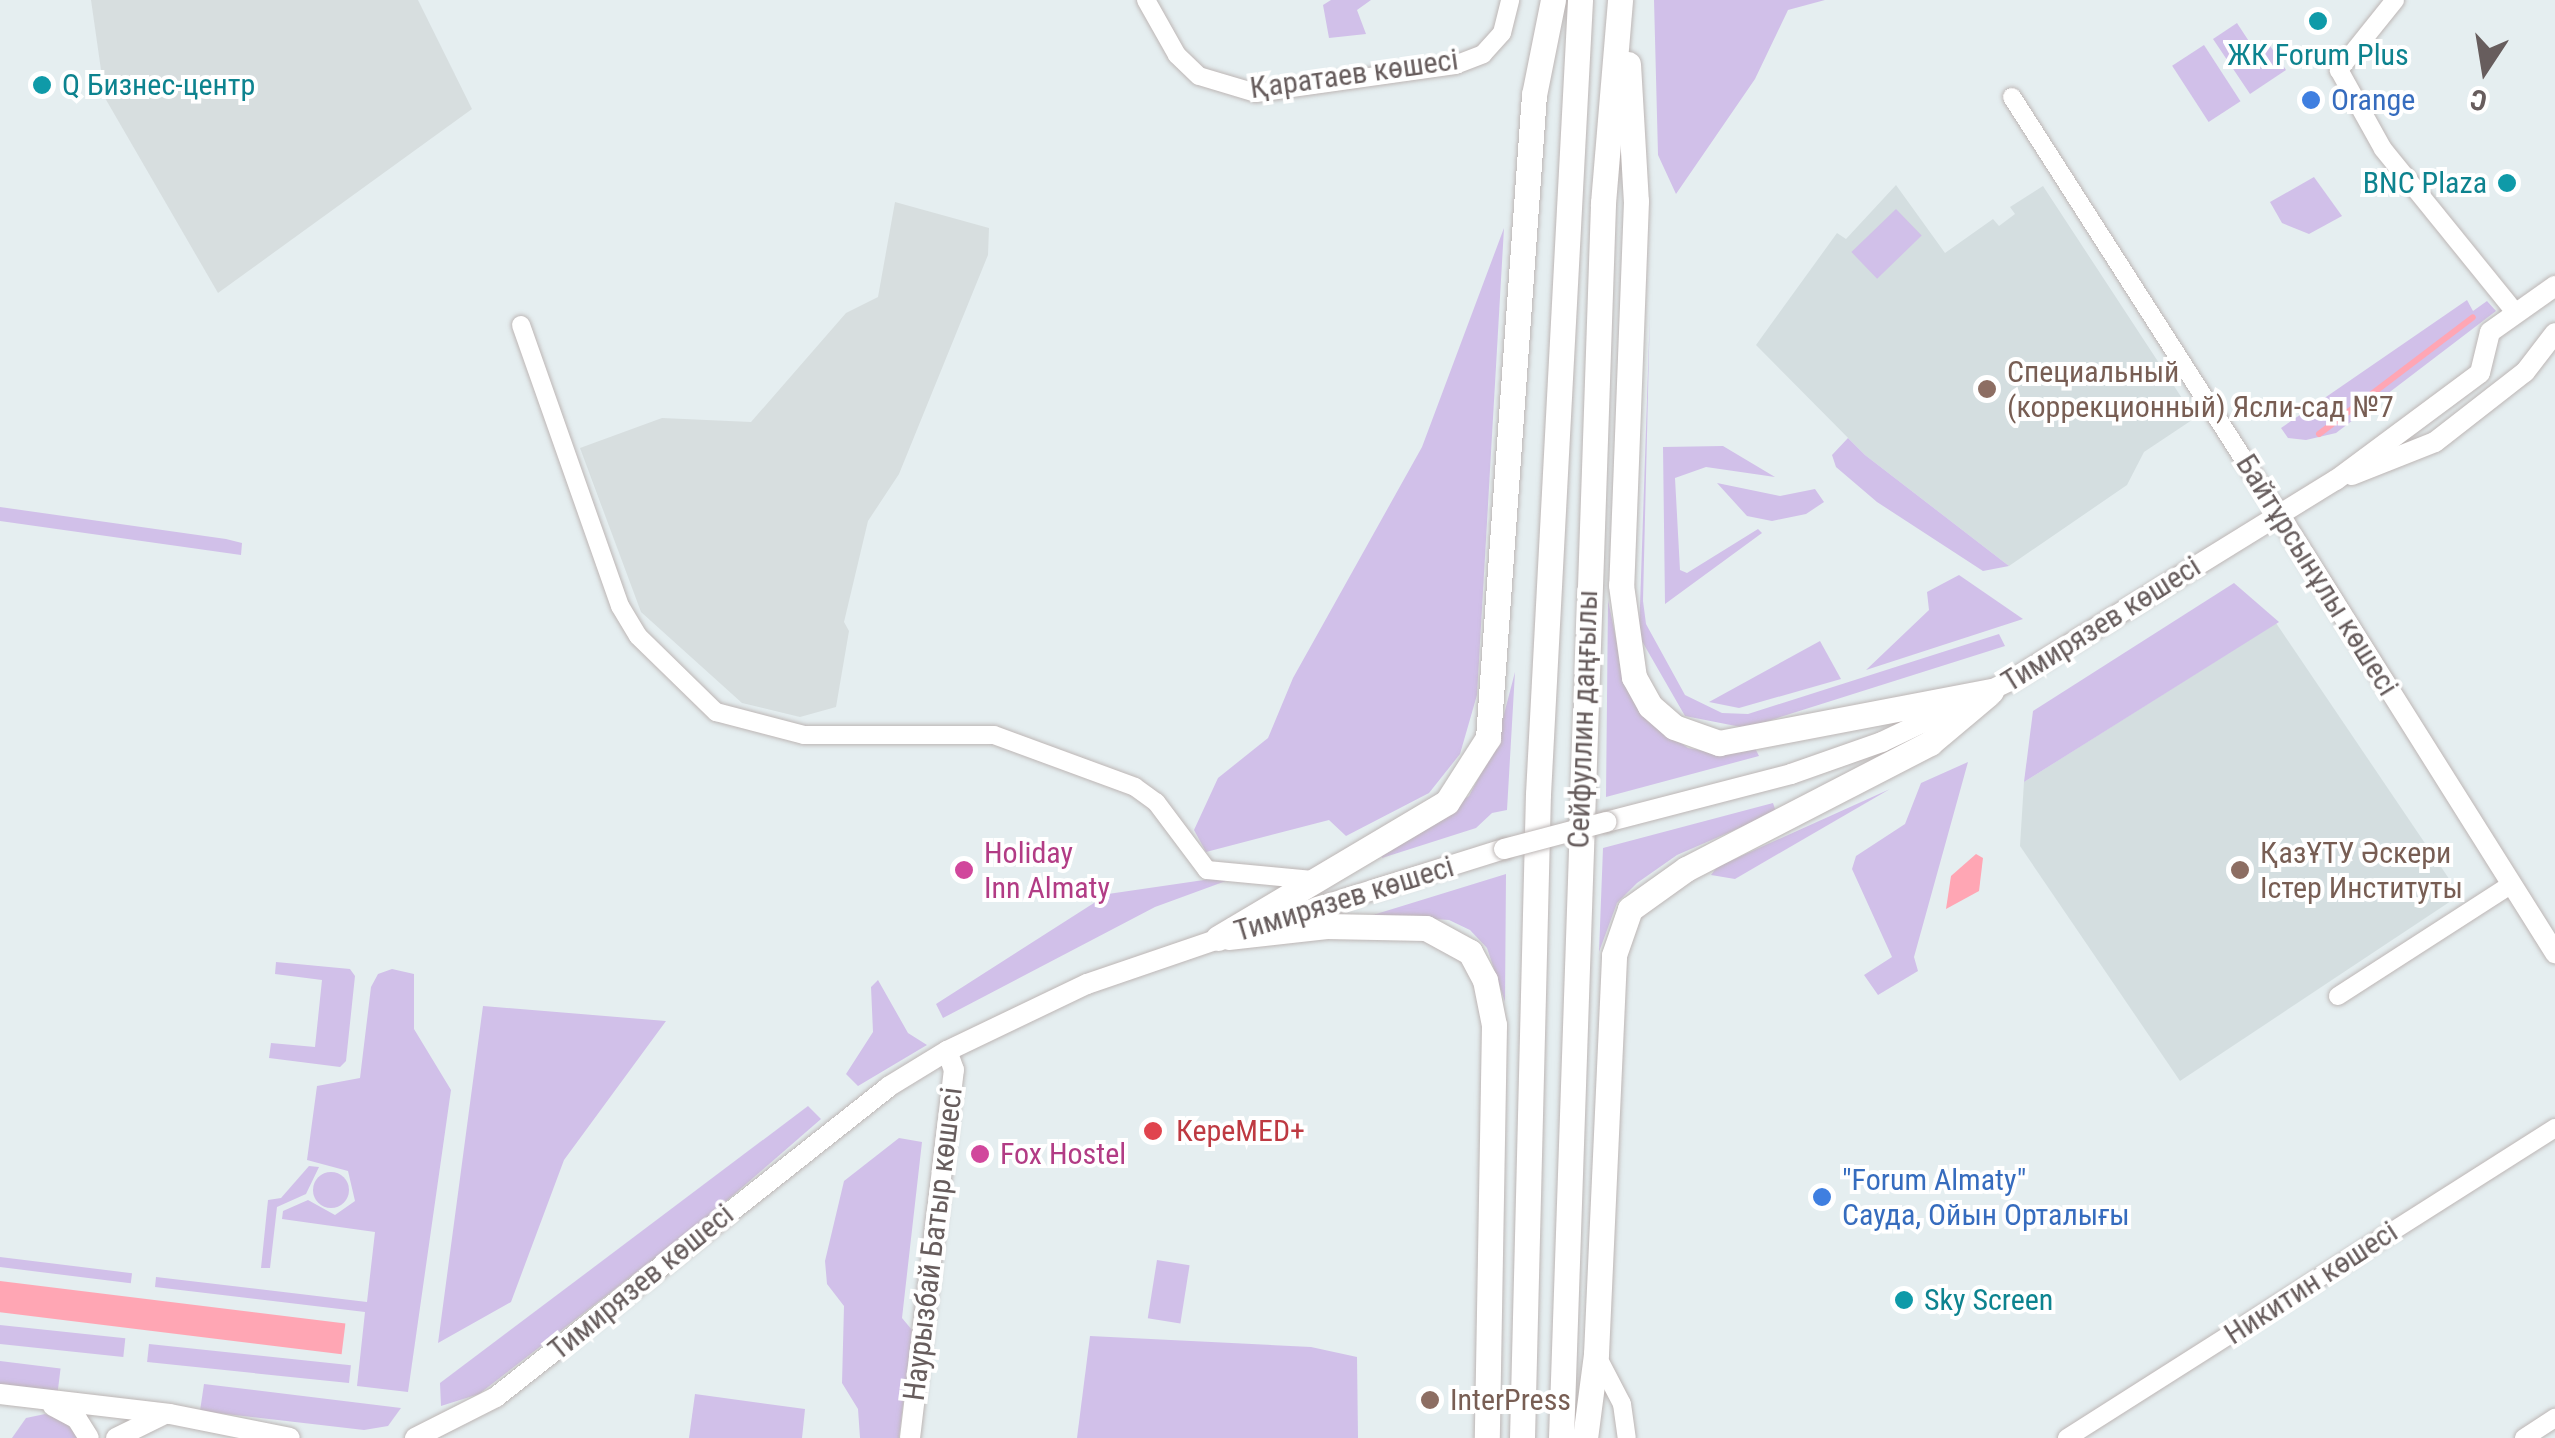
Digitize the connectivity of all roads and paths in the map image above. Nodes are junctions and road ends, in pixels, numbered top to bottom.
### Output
1 (1146, 0) edge
2 (1510, 0) edge
3 (1553, 0) edge
4 (1580, 0) edge
5 (1622, 0) edge
6 (2395, 0) edge
7 (2012, 97) dead end
8 (2555, 286) edge
9 (2516, 313) junction
10 (520, 325) dead end
11 (2555, 333) edge
12 (2336, 480) junction
13 (2280, 514) junction
14 (1991, 691) junction
15 (1314, 880) junction
16 (2512, 884) junction
17 (1218, 938) junction
18 (2555, 953) edge
19 (2338, 996) dead end
20 (947, 1050) junction
21 (2555, 1128) edge
22 (1596, 1354) junction
23 (0, 1394) edge
24 (22, 1396) junction
25 (170, 1414) junction
26 (2555, 1418) edge
27 (283, 1437) edge
28 (90, 1438) edge
29 (116, 1438) edge
30 (247, 1438) edge
31 (415, 1438) edge
32 (910, 1438) edge
33 (1487, 1438) edge
34 (1522, 1438) edge
35 (1561, 1438) edge
36 (1585, 1438) edge
37 (1628, 1438) edge
38 (2067, 1438) edge
39 (2524, 1438) edge

1 - 2 street, Қаратаев көшесі
3 - 15 main road
4 - 34 main road, Сейфуллин даңғылы
5 - 14 main road
5 - 35 main road, Сейфуллин даңғылы
6 - 9 street
7 - 13 street, Байтұрсынұлы көшесі
8 - 9 street, Тимирязев көшесі
9 - 12 street, Тимирязев көшесі
10 - 15 street
11 - 12 street, Тимирязев көшесі
12 - 13 street, Тимирязев көшесі
13 - 14 street, Тимирязев көшесі
13 - 16 street, Байтұрсынұлы көшесі
14 - 17 street, Тимирязев көшесі, bridge
14 - 22 main road
15 - 17 main road
16 - 18 street, Байтұрсынұлы көшесі
16 - 19 street
17 - 20 street, Тимирязев көшесі
17 - 33 main road
20 - 31 street, Тимирязев көшесі
20 - 32 street, Наурызбай Батыр көшесі
21 - 38 street, Никитин көшесі
22 - 36 main road
22 - 37 street
23 - 24 street
24 - 25 street
24 - 28 street
25 - 27 street
25 - 29 street
26 - 39 street
27 - 30 street

